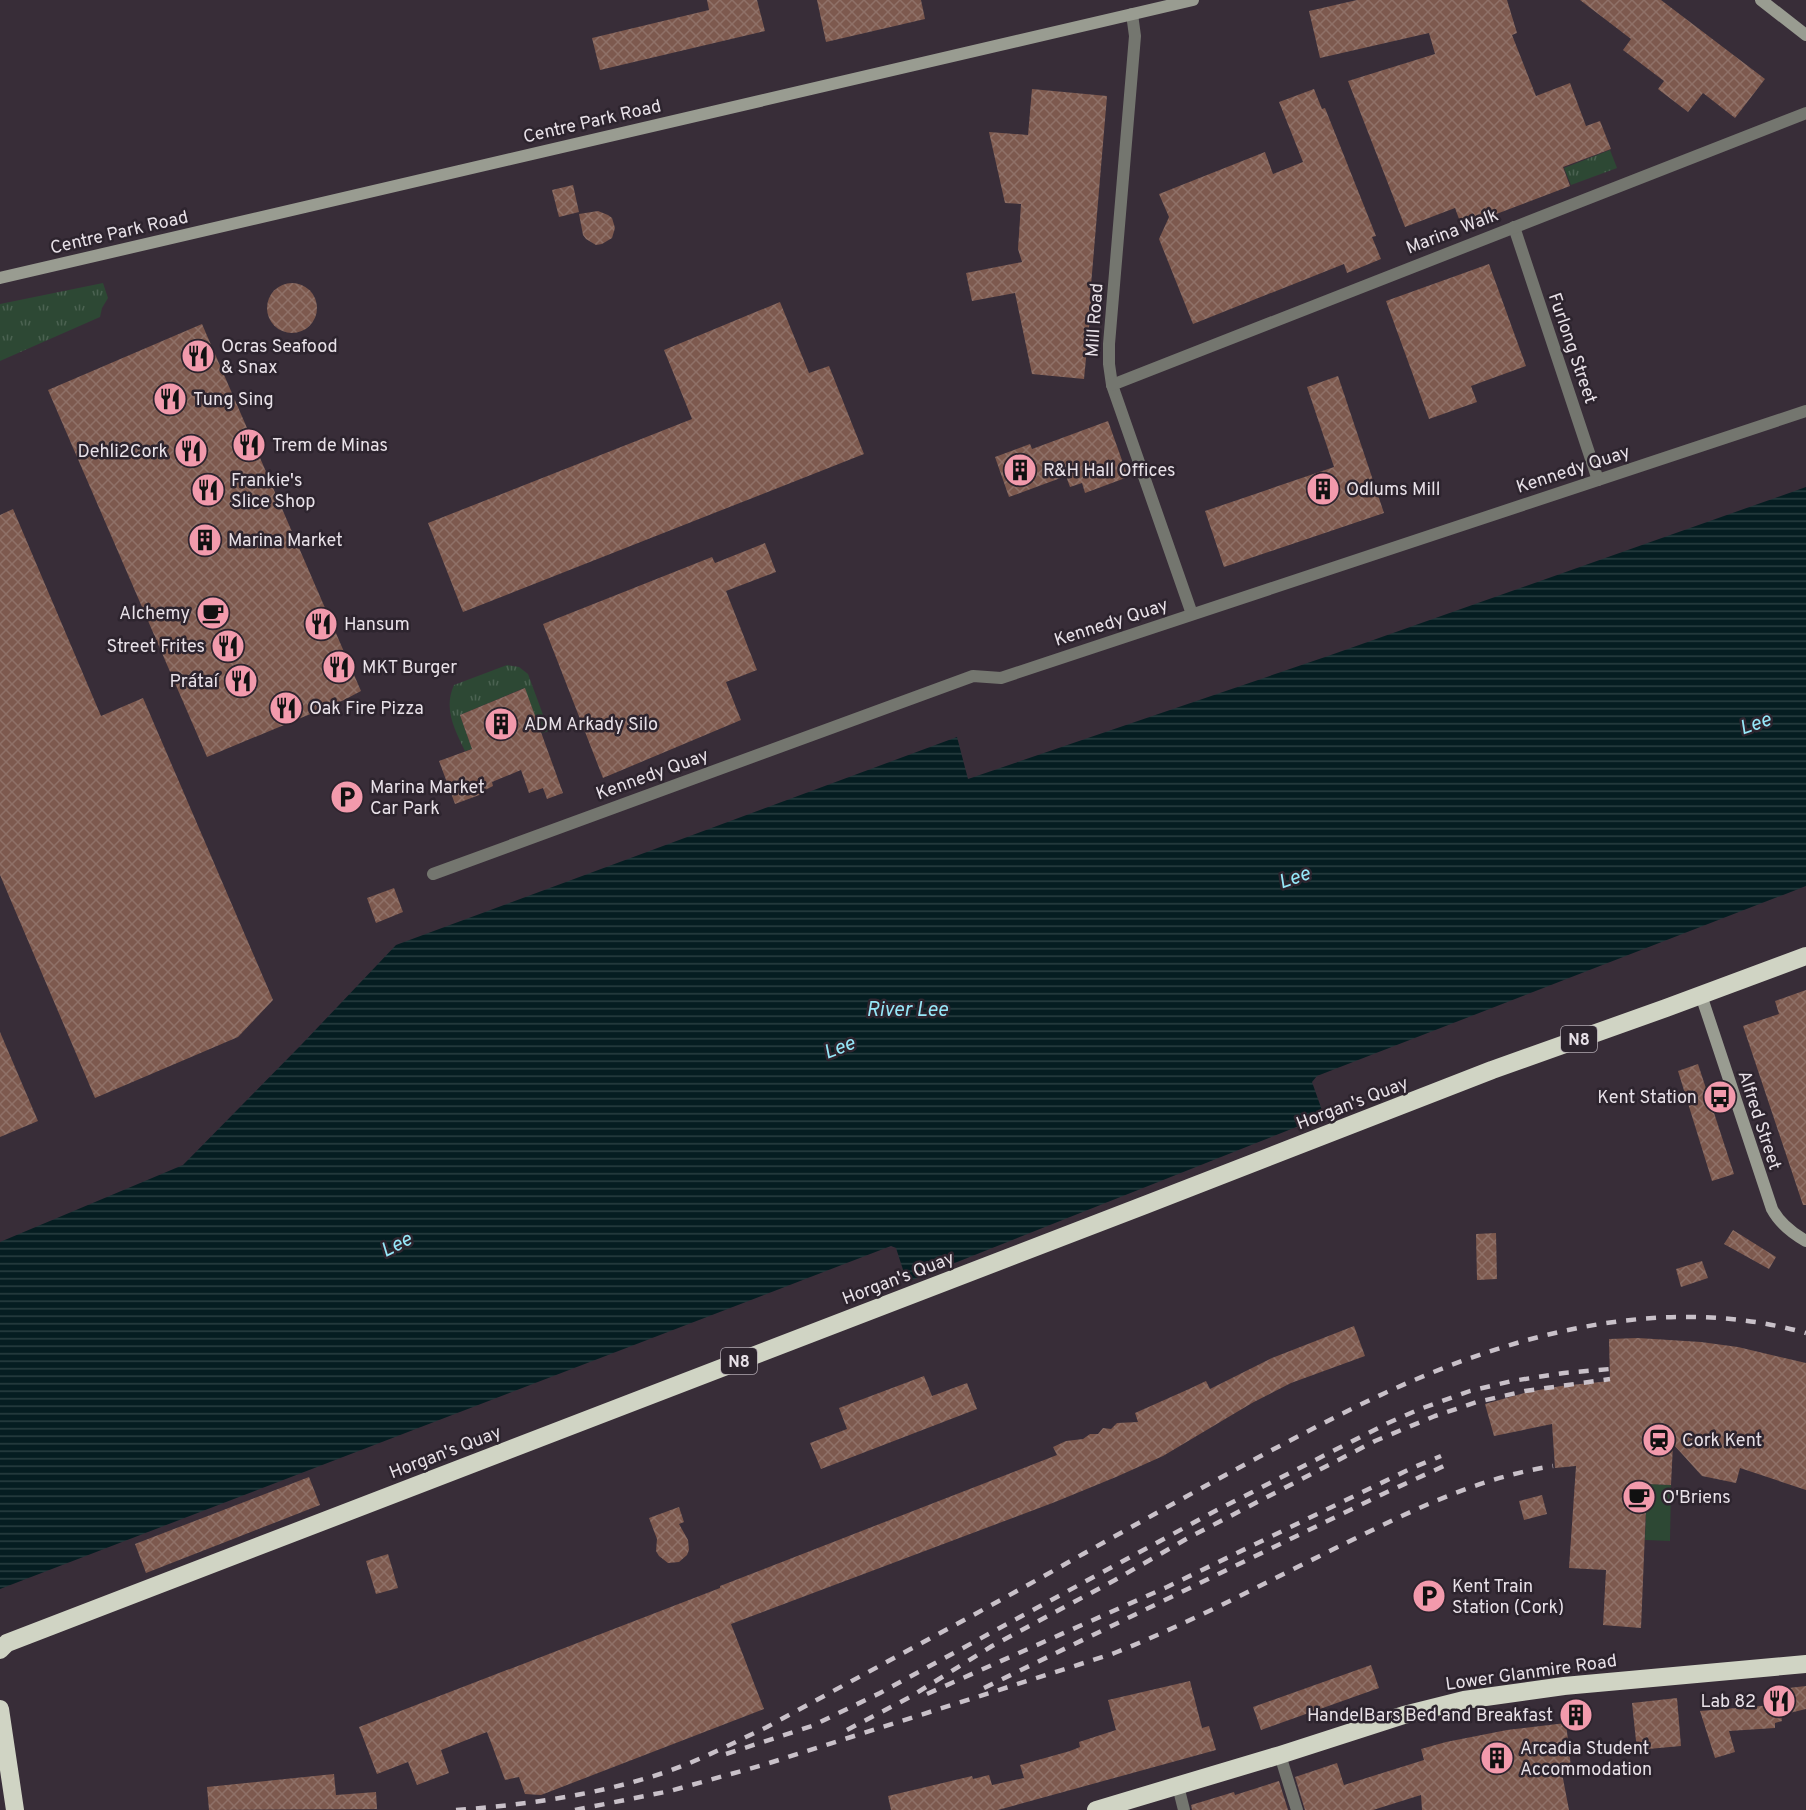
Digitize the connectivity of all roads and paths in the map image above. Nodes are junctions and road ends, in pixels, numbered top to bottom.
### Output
1 (1193, 0) edge
2 (1761, 0) edge
3 (1132, 15) junction
4 (1806, 35) edge
5 (1806, 113) edge
6 (1514, 227) junction
7 (0, 278) edge
8 (1112, 385) junction
9 (1806, 411) edge
10 (1598, 480) junction
11 (1192, 614) junction
12 (433, 874) dead end
13 (1806, 956) edge
14 (1701, 995) junction
15 (1806, 1241) edge
16 (4, 1646) edge
17 (1806, 1664) edge
18 (0, 1709) edge
19 (1280, 1755) junction
20 (1178, 1786) junction
21 (15, 1810) edge
22 (1096, 1810) edge
23 (1184, 1810) edge
24 (1297, 1810) edge

1 - 3 street, Centre Park Road
2 - 4 street
3 - 7 street, Centre Park Road
3 - 8 street, Mill Road
5 - 6 street, Marina Walk
6 - 8 street, Marina Walk
6 - 10 street, Furlong Street
8 - 11 street, Mill Road
9 - 10 street, Kennedy Quay
10 - 11 street, Kennedy Quay
11 - 12 street, Kennedy Quay
13 - 14 highway, Horgan's Quay / N8
14 - 15 street, Alfred Street
14 - 16 highway, Horgan's Quay / N8
17 - 19 highway, Lower Glanmire Road
18 - 21 highway
19 - 20 highway, Lower Glanmire Road
19 - 24 street
20 - 22 highway, Lower Glanmire Road
20 - 23 street

